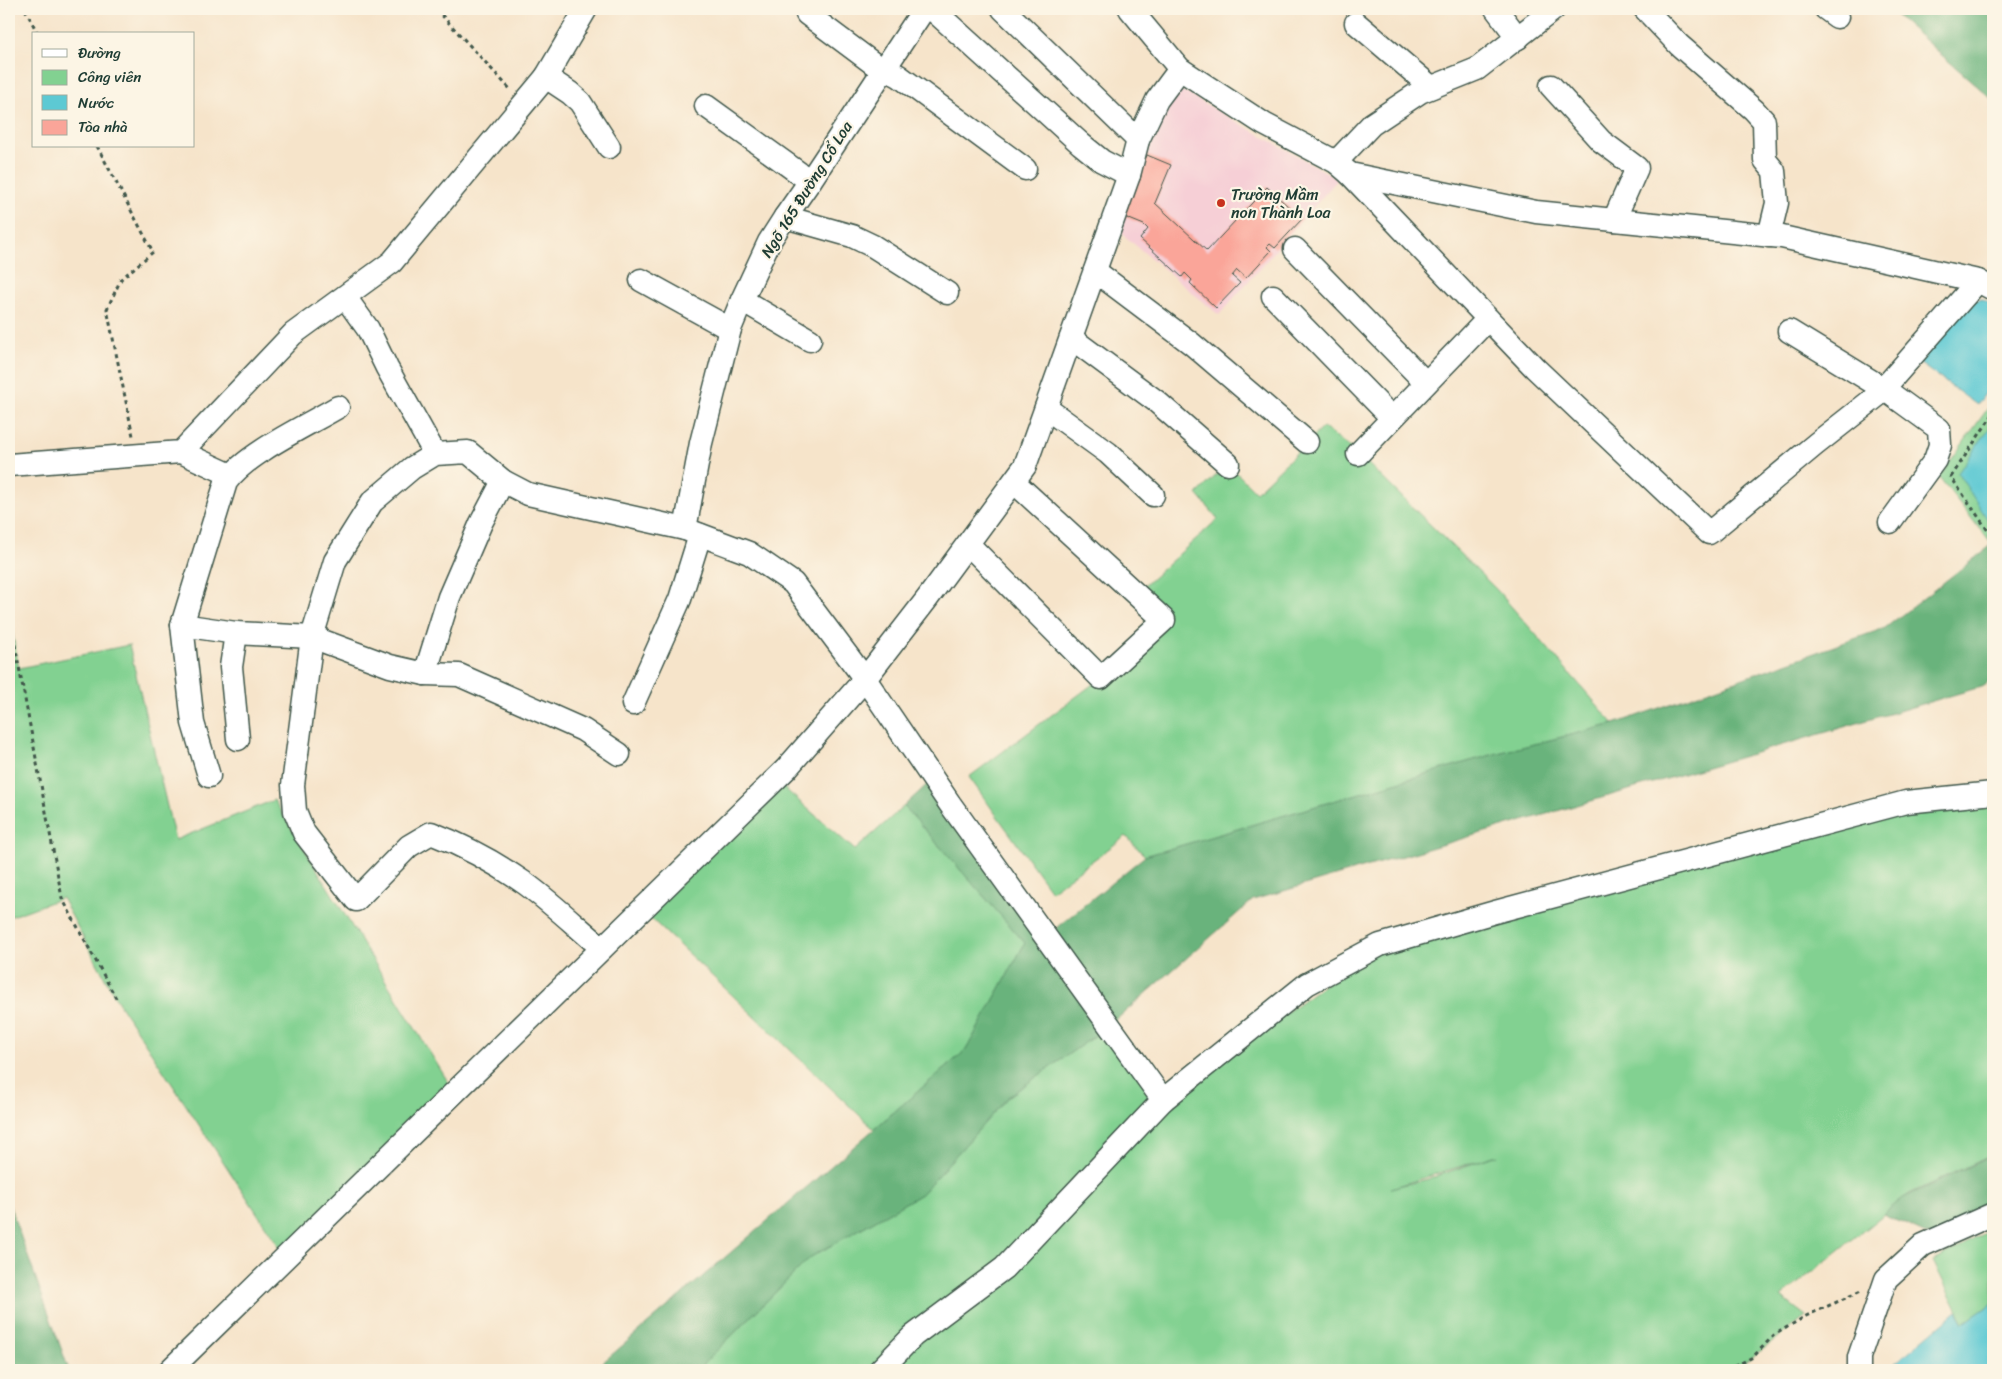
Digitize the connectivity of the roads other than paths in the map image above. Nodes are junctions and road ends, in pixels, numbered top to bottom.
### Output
1 (586, 9) edge
2 (924, 9) edge
3 (932, 9) edge
4 (1003, 9) edge
5 (1130, 9) edge
6 (1496, 9) edge
7 (1554, 9) edge
8 (1645, 9) edge
9 (807, 14) dead end
10 (1356, 23) dead end
11 (1518, 38) junction
12 (883, 69) junction
13 (1180, 69) junction
14 (546, 77) junction
15 (1551, 86) dead end
16 (1431, 87) junction
17 (706, 106) dead end
18 (1138, 140) junction
19 (609, 147) dead end
20 (1343, 168) junction
21 (1025, 170) dead end
22 (1130, 175) junction
23 (810, 181) junction
24 (785, 216) junction
25 (1614, 220) junction
26 (1769, 236) junction
27 (1295, 249) dead end
28 (1095, 271) junction
29 (641, 280) dead end
30 (1986, 285) edge
31 (947, 293) dead end
32 (345, 296) junction
33 (1273, 296) dead end
34 (742, 300) junction
35 (1488, 319) junction
36 (730, 329) junction
37 (1789, 331) dead end
38 (1071, 338) junction
39 (810, 340) dead end
40 (1426, 383) junction
41 (1884, 389) junction
42 (338, 407) dead end
43 (1046, 408) junction
44 (1392, 418) junction
45 (1307, 442) dead end
46 (180, 452) junction
47 (435, 454) junction
48 (1358, 454) dead end
49 (1228, 464) dead end
50 (9, 465) edge
51 (231, 475) junction
52 (503, 481) junction
53 (1014, 482) junction
54 (1153, 495) dead end
55 (1890, 522) dead end
56 (693, 532) junction
57 (968, 544) junction
58 (182, 625) junction
59 (236, 633) junction
60 (312, 637) junction
61 (425, 674) junction
62 (865, 679) junction
63 (633, 704) dead end
64 (238, 739) dead end
65 (619, 754) dead end
66 (209, 776) dead end
67 (1993, 794) edge
68 (602, 948) junction
69 (1163, 1100) junction
70 (1993, 1214) edge
71 (170, 1370) edge
72 (880, 1370) edge
73 (1859, 1370) edge

1 - 14 street
2 - 12 street, Ngõ 165 Đường Cổ Loa
3 - 22 street
4 - 18 street
5 - 13 street
6 - 11 street
7 - 11 street
8 - 26 street
9 - 12 street
10 - 16 street
11 - 16 street
12 - 21 street
12 - 23 street, Ngõ 165 Đường Cổ Loa
13 - 18 street
13 - 20 street
14 - 19 street
14 - 32 street
15 - 25 street
16 - 20 street
17 - 23 street
18 - 22 street
20 - 25 street
20 - 35 street
22 - 28 street
23 - 24 street, Ngõ 165 Đường Cổ Loa
24 - 31 street
24 - 34 street, Ngõ 165 Đường Cổ Loa
25 - 26 street
26 - 30 street
27 - 40 street
28 - 38 street
28 - 45 street
29 - 36 street
30 - 41 street
32 - 46 street
32 - 47 street
33 - 44 street
34 - 36 street, Ngõ 165 Đường Cổ Loa
34 - 39 street
35 - 40 street
35 - 41 street
36 - 56 street, Ngõ 165 Đường Cổ Loa
37 - 41 street
38 - 43 street
38 - 49 street
40 - 44 street
41 - 55 street
42 - 51 street
43 - 53 street
43 - 54 street
44 - 48 street
46 - 50 street
46 - 51 street
47 - 52 street
47 - 60 street
51 - 58 street
52 - 56 street
52 - 61 street
53 - 57 street
53 - 57 street
56 - 62 street
56 - 63 street, Ngõ 165 Đường Cổ Loa
57 - 62 street
58 - 59 street
58 - 66 street
59 - 60 street
59 - 64 street
60 - 61 street
60 - 68 street
61 - 65 street
62 - 68 street
62 - 69 street
67 - 69 street
68 - 71 street
69 - 72 street
70 - 73 street

